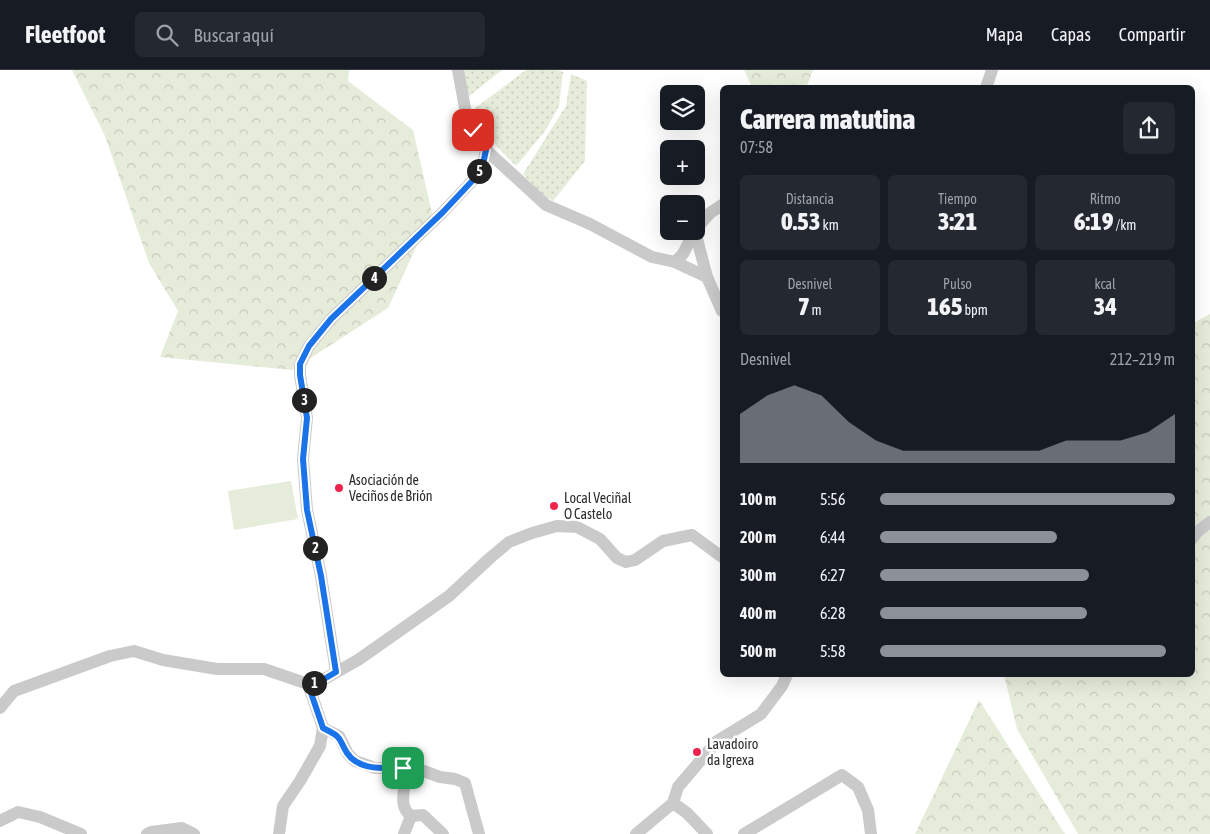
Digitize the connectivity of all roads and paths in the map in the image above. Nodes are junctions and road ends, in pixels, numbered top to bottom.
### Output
1 (458, 70) edge
2 (992, 70) edge
3 (987, 85) edge
4 (486, 150) junction
5 (720, 206) edge
6 (705, 219) edge
7 (690, 240) edge
8 (698, 240) edge
9 (675, 262) junction
10 (708, 277) junction
11 (720, 306) edge
12 (1210, 522) edge
13 (1195, 535) edge
14 (720, 556) edge
15 (336, 672) junction
16 (786, 677) edge
17 (308, 684) junction
18 (0, 708) edge
19 (323, 728) junction
20 (403, 768) junction
21 (673, 803) junction
22 (411, 816) junction
23 (0, 821) edge
24 (81, 834) edge
25 (147, 834) edge
26 (194, 834) edge
27 (279, 834) edge
28 (404, 834) edge
29 (443, 834) edge
30 (479, 834) edge
31 (636, 834) edge
32 (707, 834) edge
33 (744, 834) edge
34 (871, 834) edge

1 - 4 street
2 - 3 street
4 - 9 street
4 - 15 street
5 - 6 street
7 - 9 street
8 - 10 street
9 - 10 street
10 - 11 street
12 - 13 street
14 - 15 street
15 - 17 street
16 - 21 street
17 - 18 street
17 - 19 street
19 - 20 street
19 - 27 street
20 - 22 street
20 - 30 street
21 - 31 street
21 - 32 street
22 - 28 street
22 - 29 street
23 - 24 street
25 - 26 street
33 - 34 street

